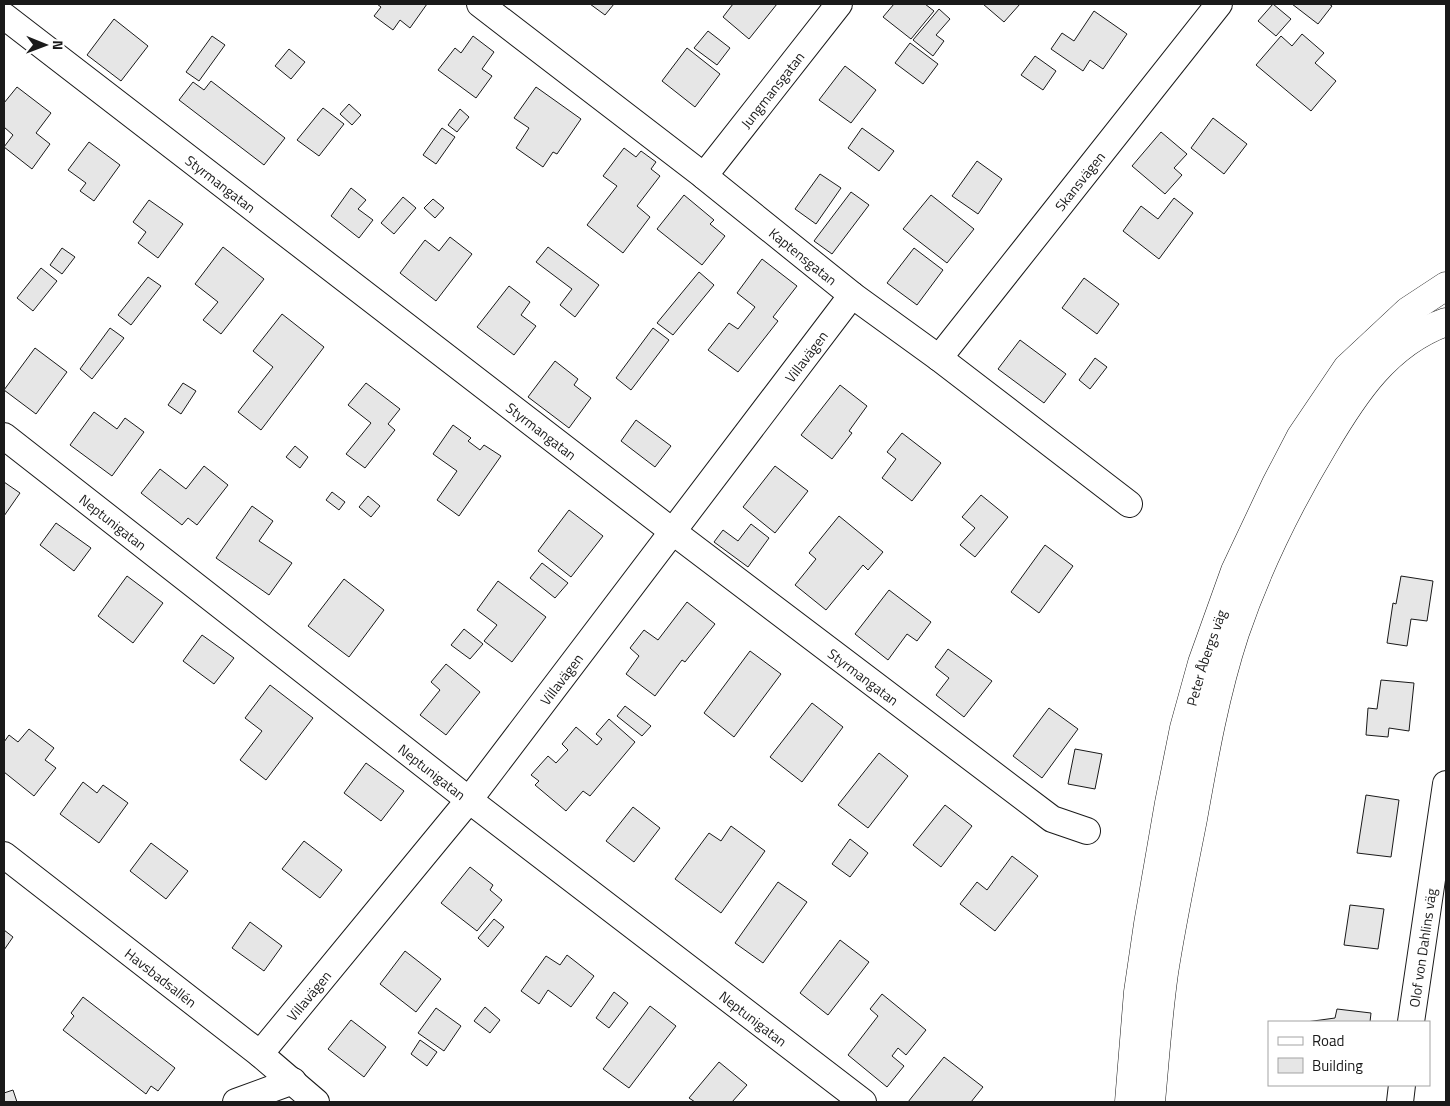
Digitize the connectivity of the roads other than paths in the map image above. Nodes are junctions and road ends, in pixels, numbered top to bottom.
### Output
1 (480, 4) edge
2 (839, 4) edge
3 (1219, 4) edge
4 (4, 16) edge
5 (704, 176) junction
6 (1446, 286) edge
7 (852, 295) junction
8 (1446, 322) edge
9 (939, 358) junction
10 (4, 436) edge
11 (1130, 504) dead end
12 (672, 530) junction
13 (1446, 784) edge
14 (469, 800) junction
15 (1087, 831) dead end
16 (4, 855) edge
17 (1411, 1021) edge
18 (260, 1054) junction
19 (293, 1081) junction
20 (1402, 1086) edge
21 (236, 1102) edge
22 (316, 1102) edge
23 (863, 1102) edge
24 (1128, 1102) edge
25 (1151, 1102) edge
26 (1400, 1102) edge

1 - 5 street, Kaptensgatan
2 - 5 street, Jungmansgatan
3 - 9 street, Skansvägen
4 - 12 street, Styrmangatan
5 - 7 street, Kaptensgatan
6 - 24 street, Peter Åbergs väg
7 - 9 street, Kaptensgatan
7 - 12 street, Villavägen
8 - 25 street, Peter Åbergs väg
9 - 11 street, Kaptensgatan
10 - 14 street, Neptunigatan
12 - 14 street, Villavägen
12 - 15 street, Styrmangatan
13 - 17 street, Olof von Dahlins väg
14 - 18 street, Villavägen
14 - 23 street, Neptunigatan
16 - 18 street, Havsbadsallén
18 - 19 street, Havsbadsallén
19 - 21 street
19 - 22 street, Havsbadsallén
20 - 26 street

